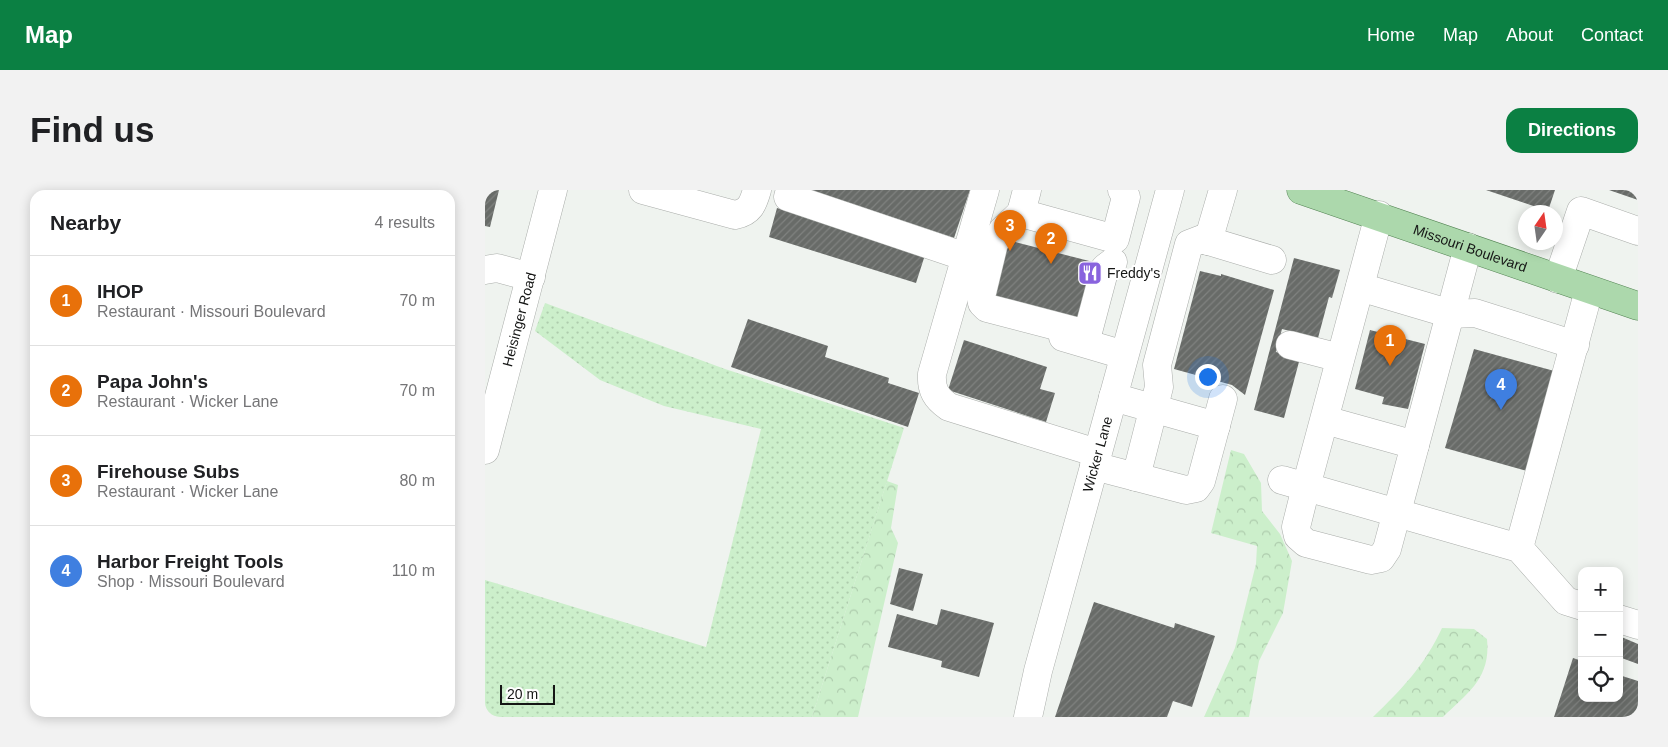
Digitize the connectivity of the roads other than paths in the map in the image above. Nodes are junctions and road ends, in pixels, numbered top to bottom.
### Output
1 (553, 190) edge
2 (643, 190) edge
3 (757, 190) edge
4 (985, 190) edge
5 (1122, 190) edge
6 (1170, 190) edge
7 (1223, 190) edge
8 (1301, 190) edge
9 (780, 192) edge
10 (1585, 201) edge
11 (1024, 202) edge
12 (1379, 215) junction
13 (1638, 231) edge
14 (1209, 241) junction
15 (1468, 247) junction
16 (1114, 251) junction
17 (966, 257) junction
18 (1271, 260) dead end
19 (485, 270) edge
20 (531, 277) junction
21 (1558, 279) junction
22 (1359, 287) junction
23 (1589, 290) junction
24 (953, 305) junction
25 (1638, 306) edge
26 (1451, 314) junction
27 (1091, 345) junction
28 (1290, 345) dead end
29 (1575, 345) junction
30 (1124, 355) junction
31 (1340, 358) junction
32 (1113, 397) junction
33 (1223, 399) dead end
34 (1154, 409) junction
35 (490, 411) edge
36 (1325, 420) junction
37 (1216, 426) junction
38 (1415, 445) junction
39 (485, 450) edge
40 (1095, 459) junction
41 (1136, 477) junction
42 (1294, 483) junction
43 (1397, 511) junction
44 (1519, 548) junction
45 (1578, 605) edge
46 (1623, 620) edge
47 (1638, 625) edge
48 (1028, 717) edge

1 - 20 street, Heisinger Road
2 - 3 street
4 - 17 street
5 - 16 street
6 - 30 street, Wicker Lane
7 - 14 street
8 - 12 main road, Missouri Boulevard
9 - 17 street
10 - 13 street
10 - 21 street
11 - 16 street
11 - 16 street
12 - 15 main road, Missouri Boulevard
12 - 22 street
14 - 18 street
14 - 34 street
15 - 21 main road, Missouri Boulevard
15 - 26 street
16 - 27 street
17 - 24 street
19 - 20 street
20 - 35 street, Heisinger Road
21 - 23 main road, Missouri Boulevard
22 - 26 street
22 - 31 street
23 - 25 main road, Missouri Boulevard
23 - 29 street
24 - 27 street
24 - 40 street
26 - 29 street
26 - 38 street
27 - 30 street
28 - 31 street
29 - 44 street
30 - 32 street, Wicker Lane
31 - 36 street
32 - 34 street
32 - 40 street, Wicker Lane
33 - 37 street
34 - 37 street
34 - 41 street
35 - 39 street, Heisinger Road
36 - 38 street
36 - 42 street
37 - 41 street
38 - 43 street
40 - 41 street
40 - 48 street, Wicker Lane
42 - 43 street
42 - 43 street
43 - 44 street
44 - 45 street
46 - 47 street

